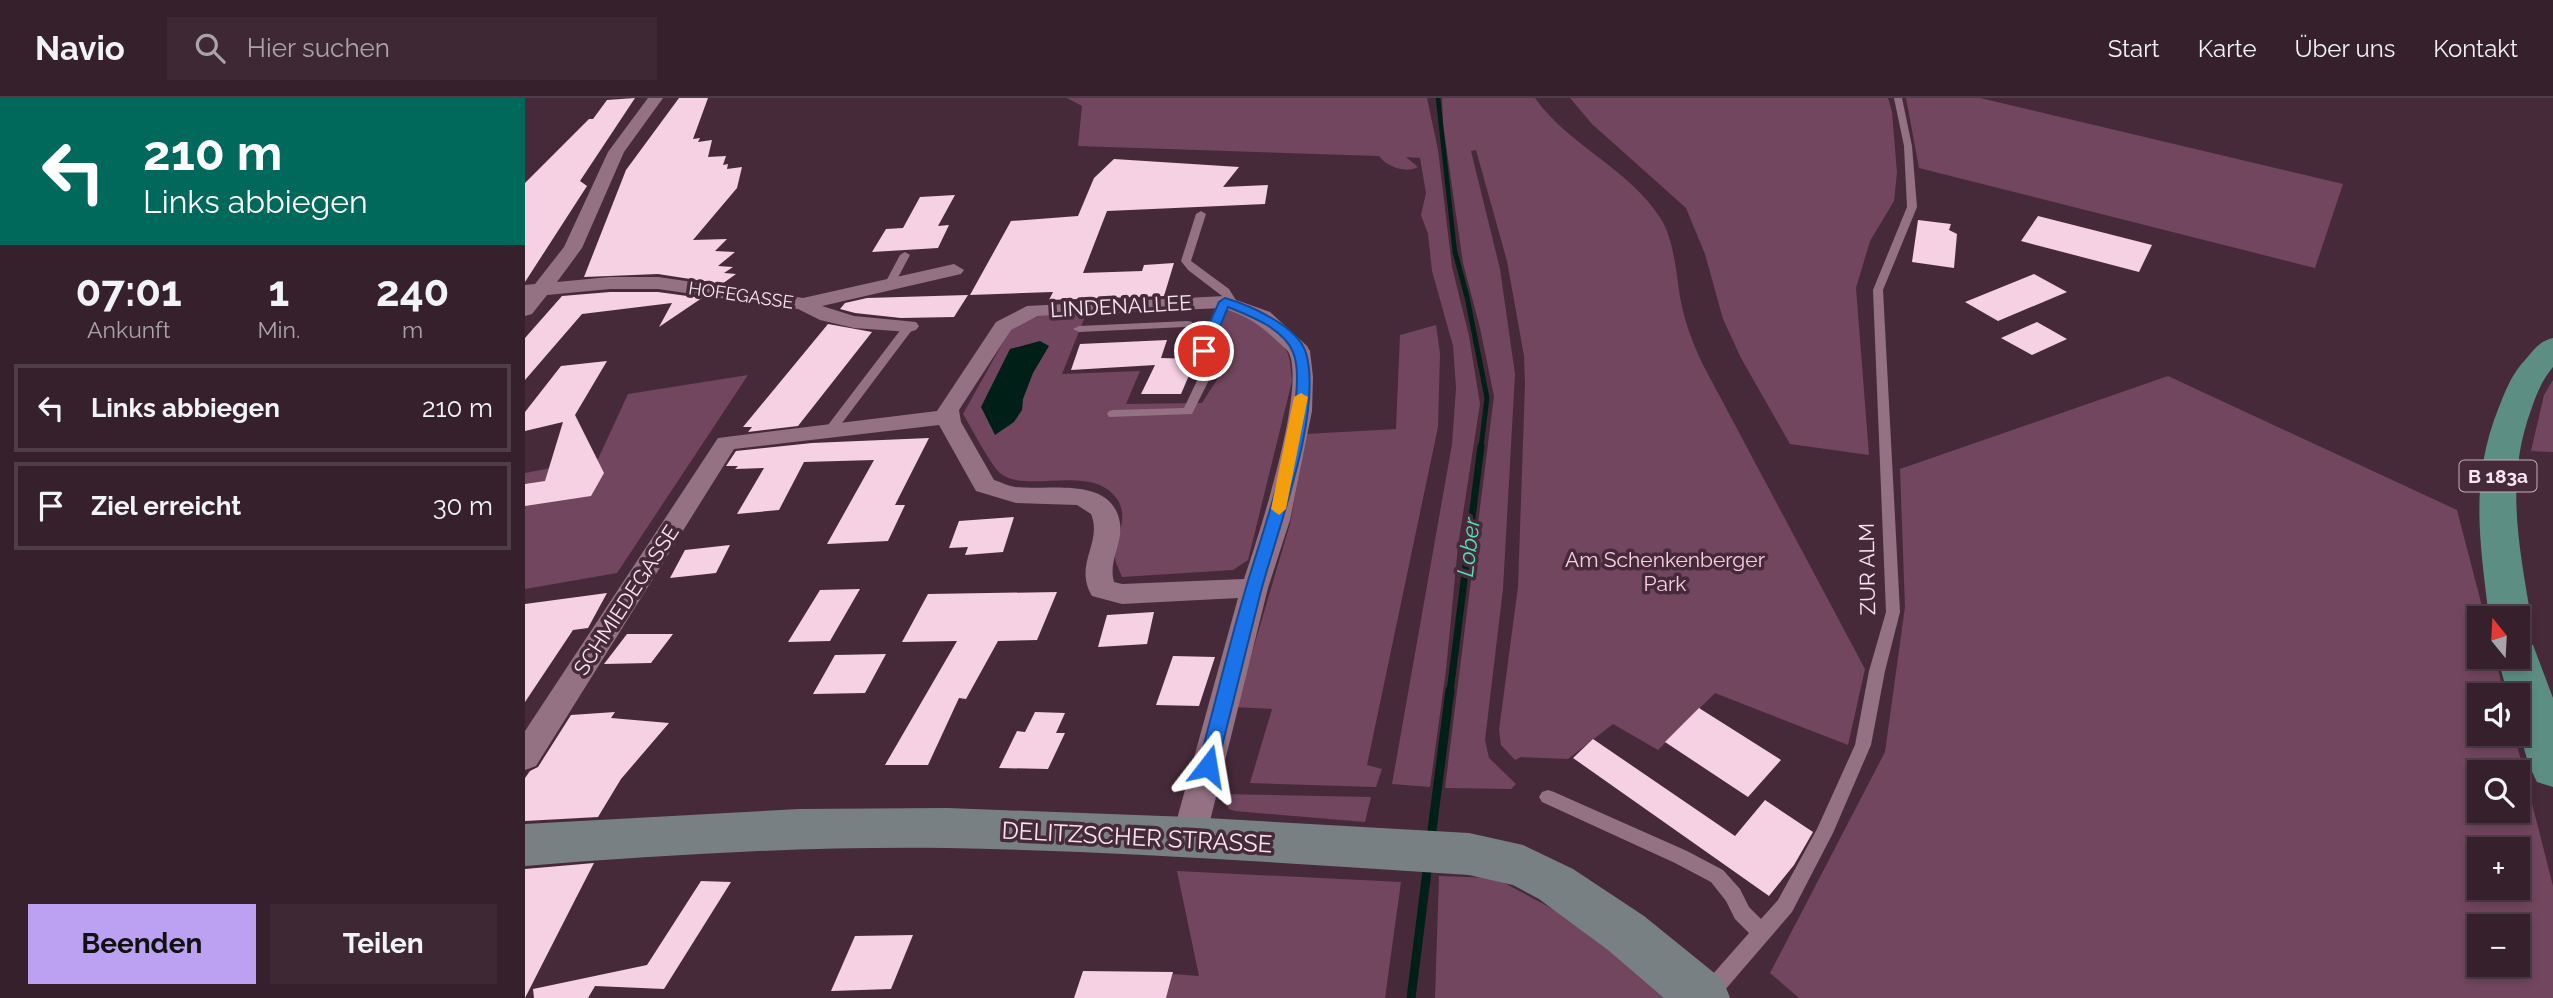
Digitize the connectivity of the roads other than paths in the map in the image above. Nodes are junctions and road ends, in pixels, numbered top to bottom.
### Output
1 (656, 98) edge
2 (1898, 98) edge
3 (1201, 214) dead end
4 (905, 254) dead end
5 (954, 271) dead end
6 (889, 285) junction
7 (535, 289) edge
8 (803, 304) junction
9 (1230, 304) junction
10 (525, 310) edge
11 (909, 326) joint
12 (1079, 329) dead end
13 (2553, 347) edge
14 (1204, 351) junction
15 (1113, 414) dead end
16 (947, 417) junction
17 (832, 428) junction
18 (1254, 588) junction
19 (2508, 606) edge
20 (2522, 669) edge
21 (525, 757) edge
22 (2553, 768) edge
23 (1548, 797) dead end
24 (1189, 837) junction
25 (525, 845) edge
26 (1761, 932) junction
27 (1704, 998) edge

1 - 7 street
2 - 26 lane, ZUR ALM
3 - 9 lane
4 - 6 lane
5 - 6 street, HOFEGASSE
6 - 8 street, HOFEGASSE
7 - 8 street, HOFEGASSE
7 - 10 street
8 - 11 street
9 - 14 lane
9 - 16 street, LINDENALLEE
9 - 18 street, LINDENALLEE
11 - 17 lane
12 - 14 lane
13 - 19 main road, B 183a
14 - 15 lane
16 - 17 street
16 - 18 street
17 - 21 street, SCHMIEDEGASSE
18 - 24 street, LINDENALLEE
20 - 22 main road
23 - 26 lane
24 - 25 street, DELITZSCHER STRASSE
24 - 27 street, DELITZSCHER STRASSE
26 - 27 lane, ZUR ALM

